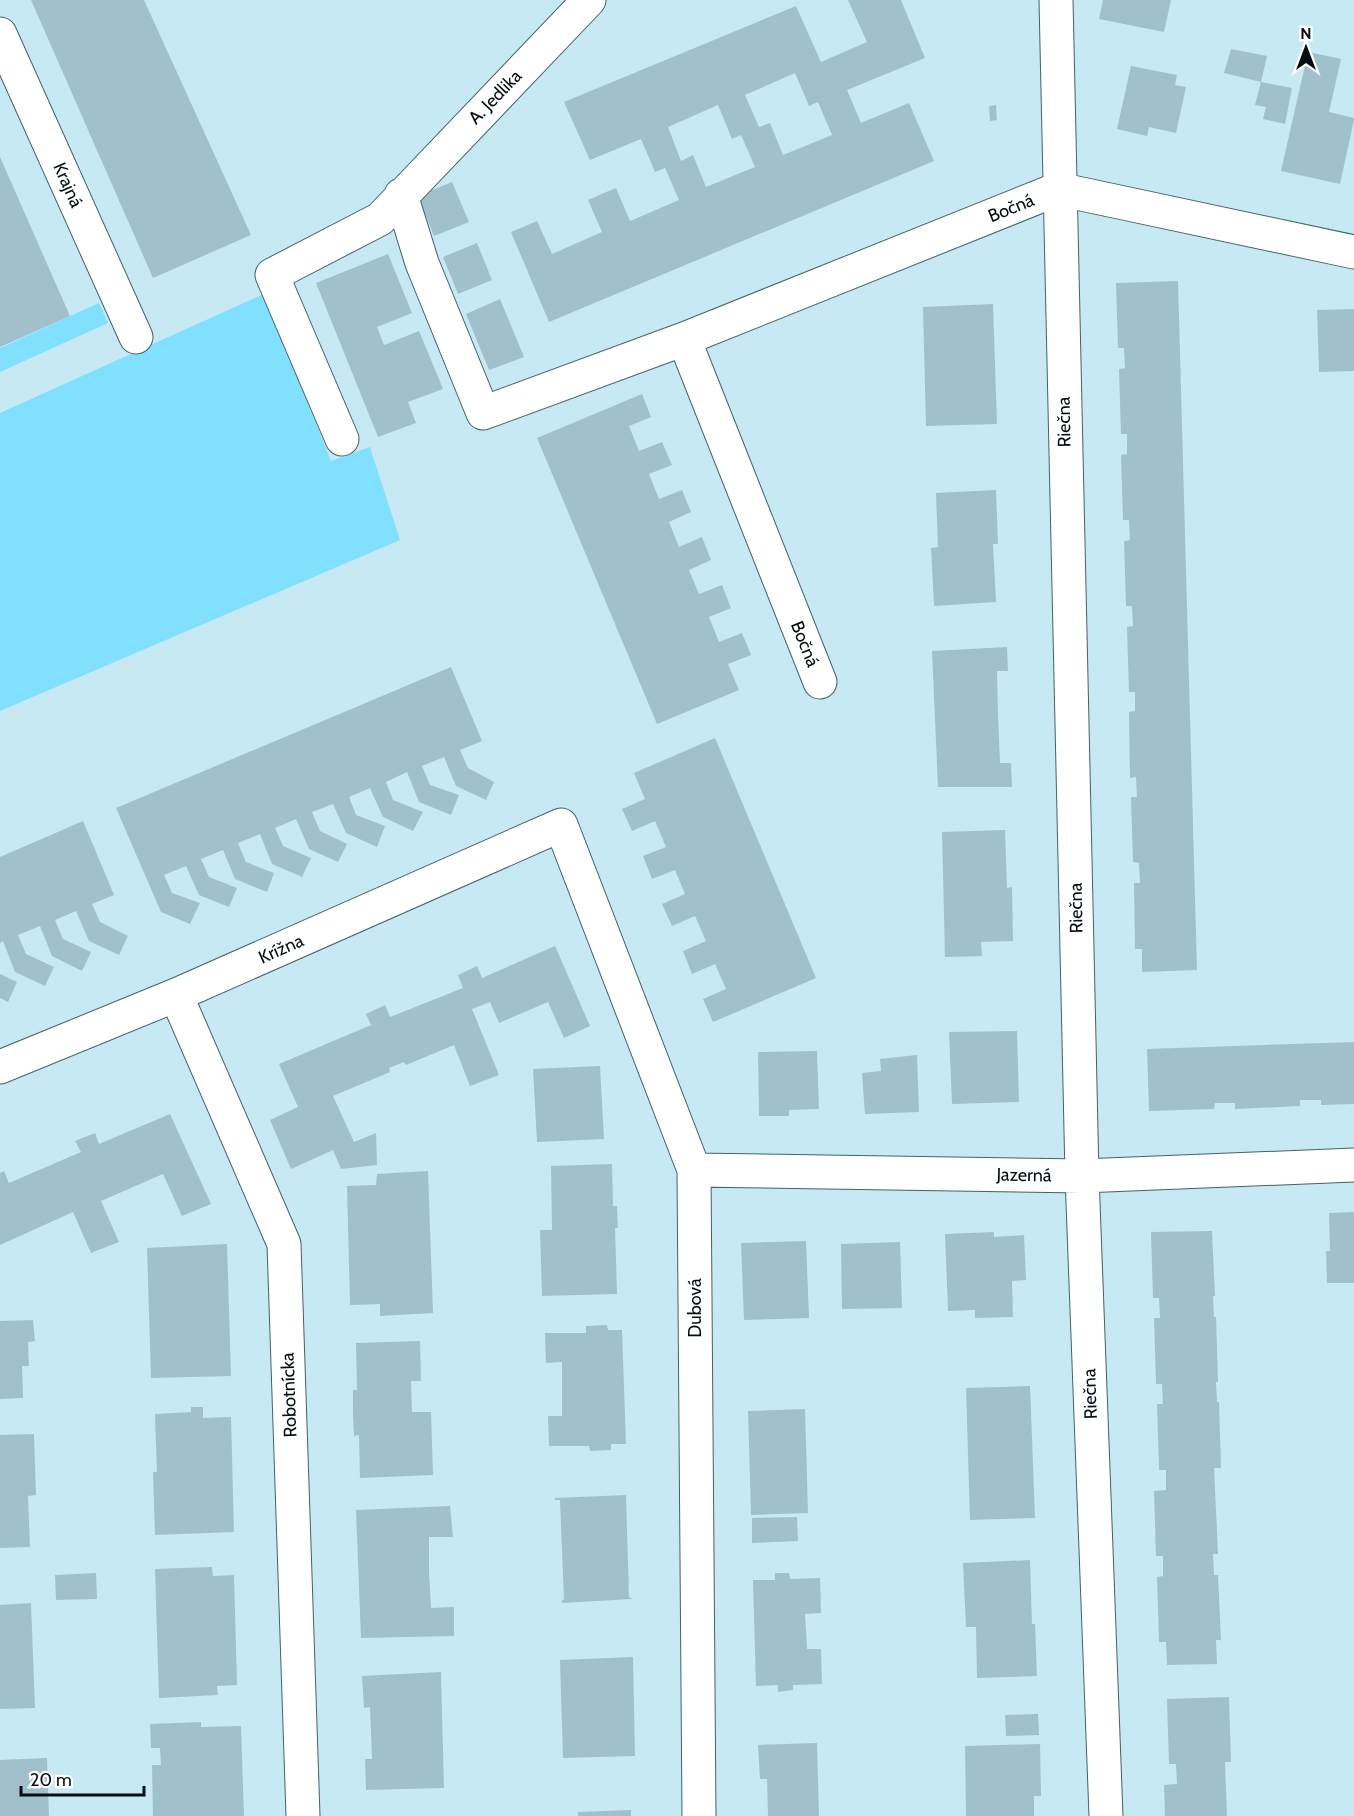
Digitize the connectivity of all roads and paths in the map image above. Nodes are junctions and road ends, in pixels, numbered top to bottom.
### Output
1 (589, 0) edge
2 (1056, 0) edge
3 (0, 34) edge
4 (1058, 189) junction
5 (401, 195) junction
6 (1354, 252) edge
7 (135, 337) dead end
8 (684, 339) junction
9 (342, 439) dead end
10 (820, 682) dead end
11 (561, 825) joint
12 (176, 995) junction
13 (0, 1067) edge
14 (1354, 1165) edge
15 (694, 1170) junction
16 (1082, 1176) junction
17 (303, 1816) edge
18 (699, 1816) edge
19 (1106, 1816) edge

1 - 5 street, A. Jedlika
2 - 4 street, Riečna
3 - 7 street, Krajná
4 - 6 street
4 - 8 street, Bočná
4 - 16 street, Riečna
5 - 8 street, Bočná
5 - 9 street, A. Jedlika
8 - 10 street, Bočná
11 - 12 street, Krížna
11 - 15 street, Dubová
12 - 13 street, Krížna
12 - 17 street, Robotnícka
14 - 16 street, Jazerná
15 - 16 street, Jazerná
15 - 18 street, Dubová
16 - 19 street, Riečna

